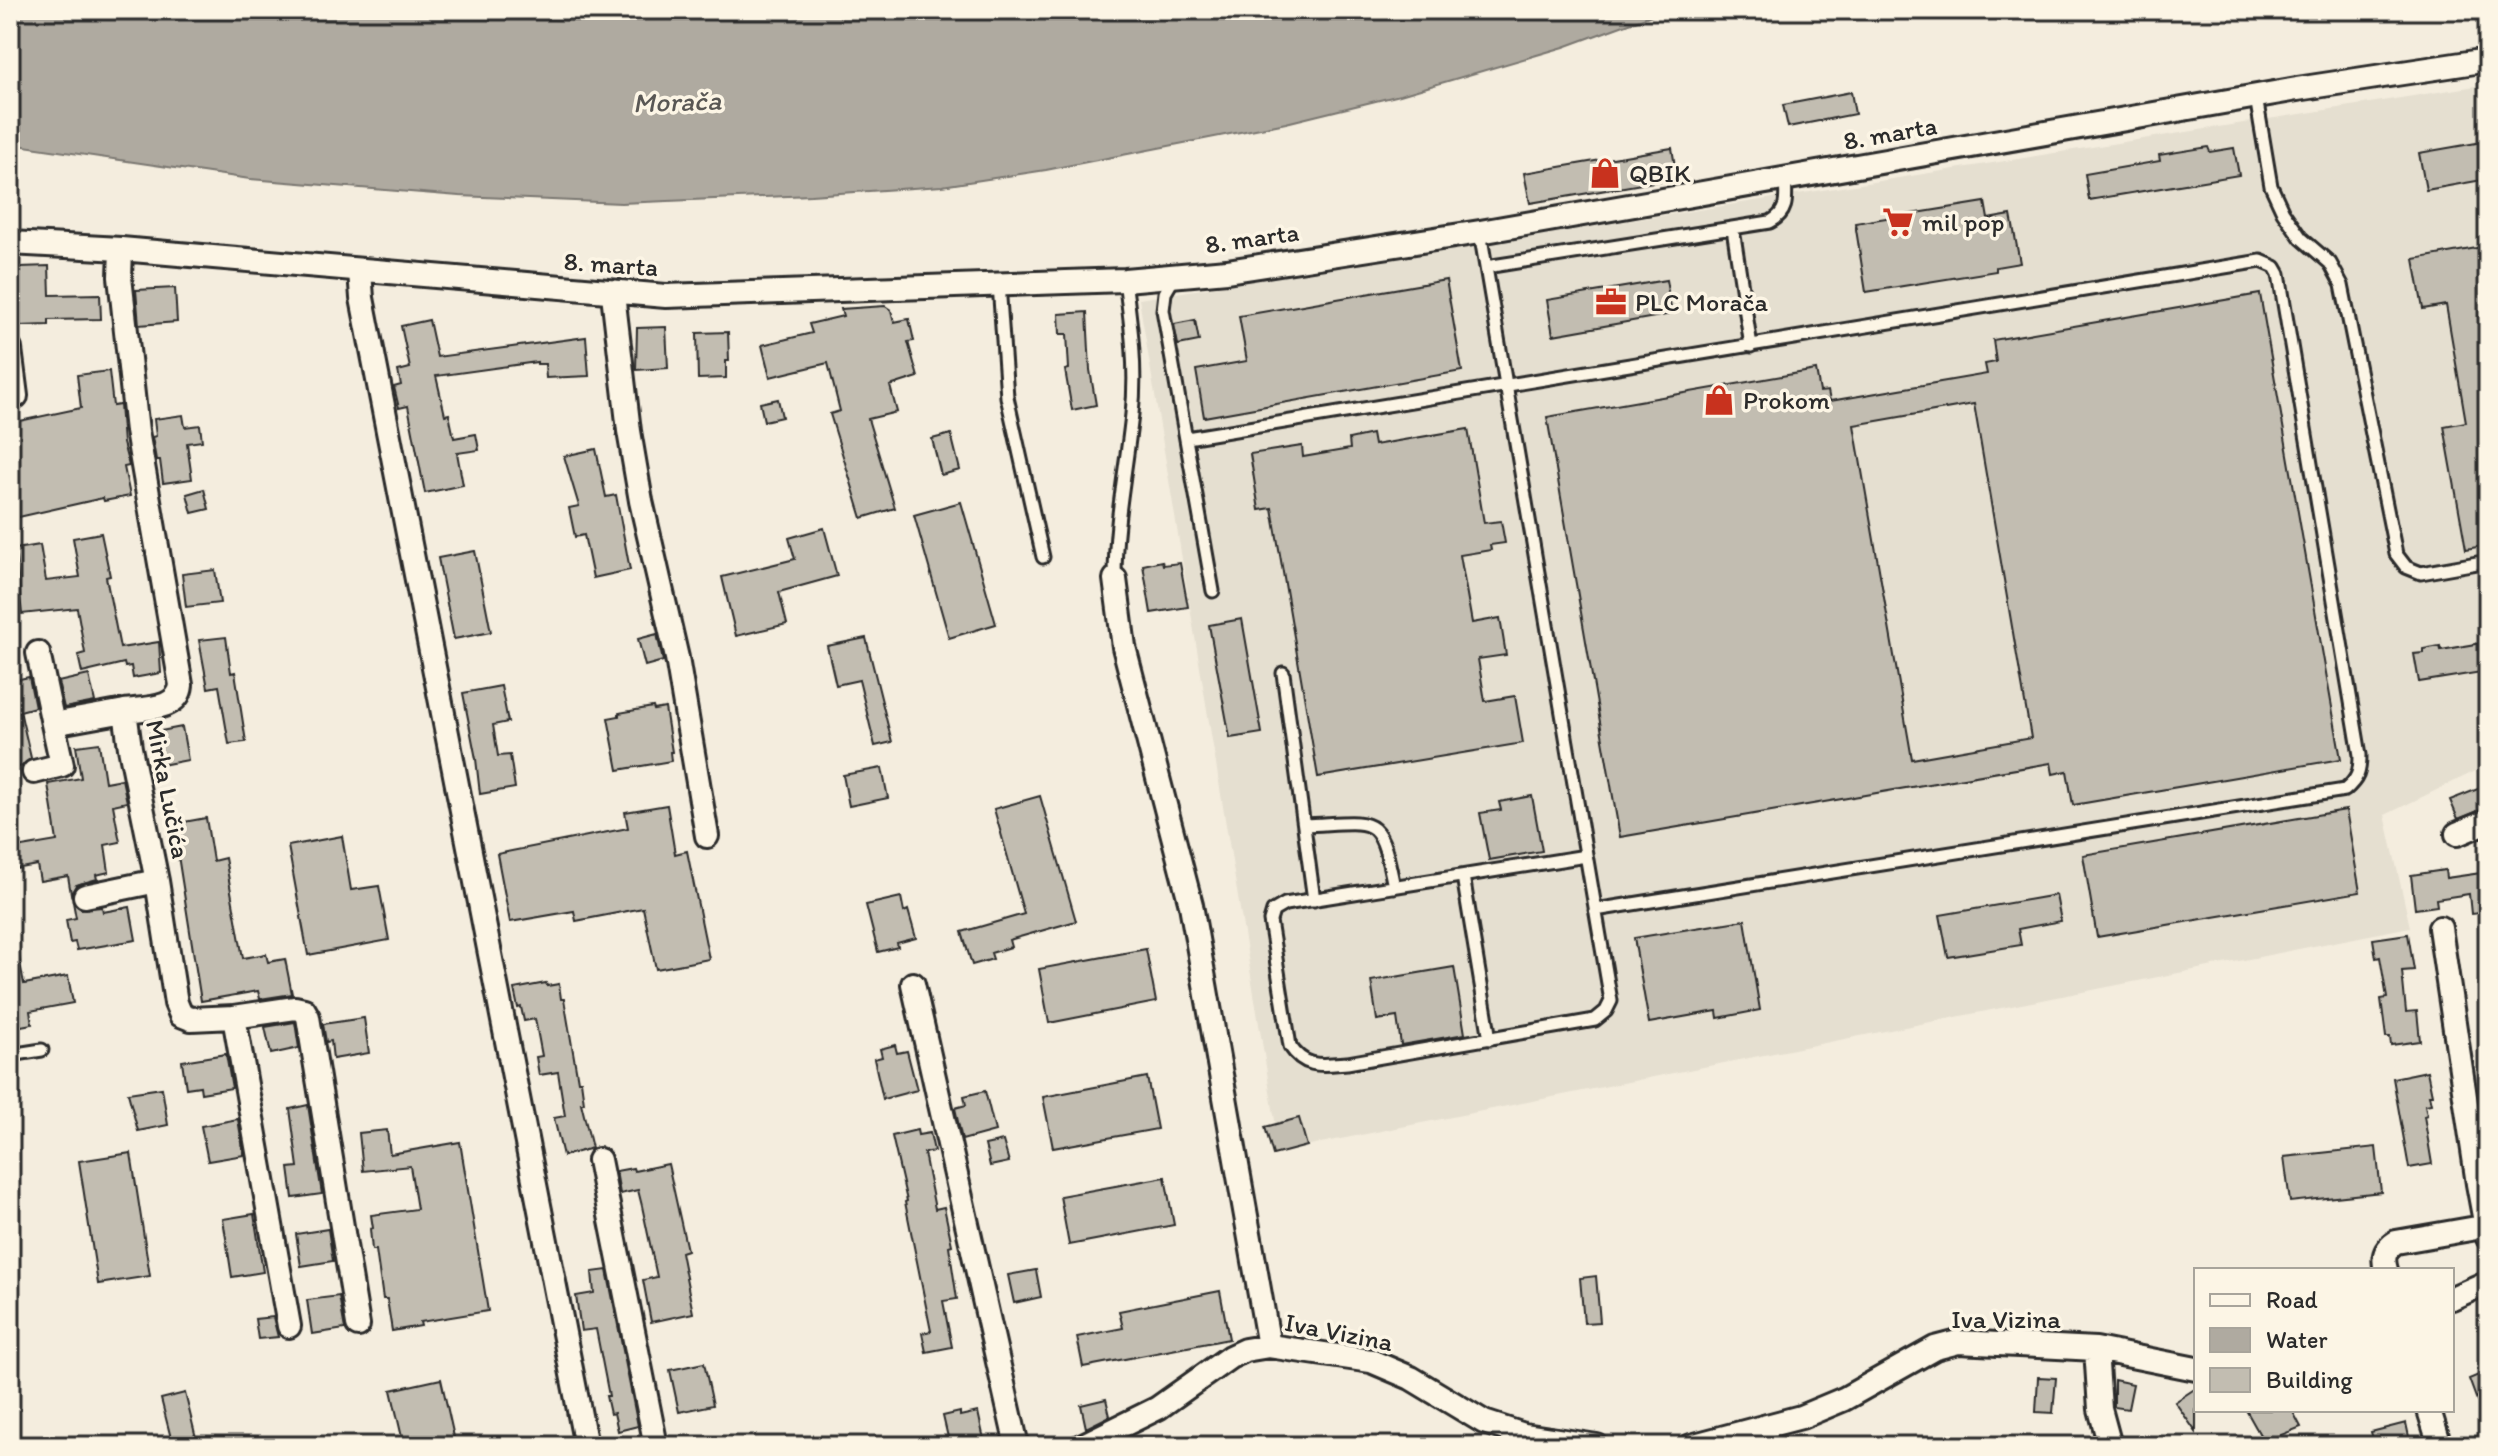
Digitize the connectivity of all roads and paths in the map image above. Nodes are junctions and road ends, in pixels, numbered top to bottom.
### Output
1 (2488, 60) edge
2 (2256, 97) junction
3 (1785, 178) junction
4 (1733, 229) junction
5 (1480, 232) junction
6 (10, 243) edge
7 (121, 249) junction
8 (1486, 267) junction
9 (360, 271) junction
10 (1176, 276) junction
11 (1125, 280) junction
12 (999, 284) junction
13 (613, 294) junction
14 (1751, 346) junction
15 (10, 349) edge
16 (1508, 385) junction
17 (16, 396) dead end
18 (1187, 438) junction
19 (1043, 557) dead end
20 (2488, 561) edge
21 (1115, 579) joint
22 (1213, 591) dead end
23 (38, 653) dead end
24 (1283, 673) dead end
25 (125, 711) junction
26 (53, 724) junction
27 (34, 772) dead end
28 (2488, 821) edge
29 (1304, 825) junction
30 (2457, 834) dead end
31 (707, 836) dead end
32 (1586, 856) junction
33 (1463, 876) junction
34 (157, 881) junction
35 (1394, 887) junction
36 (85, 896) dead end
37 (1314, 900) junction
38 (1595, 910) junction
39 (2440, 928) dead end
40 (913, 984) dead end
41 (234, 1017) junction
42 (1490, 1039) junction
43 (42, 1050) dead end
44 (10, 1055) edge
45 (599, 1160) dead end
46 (2487, 1230) edge
47 (2386, 1268) edge
48 (2488, 1282) edge
49 (2454, 1297) edge
50 (358, 1325) dead end
51 (289, 1326) dead end
52 (1269, 1346) junction
53 (2096, 1349) junction
54 (2194, 1369) edge
55 (2430, 1412) edge
56 (1726, 1441) edge
57 (586, 1446) edge
58 (656, 1446) edge
59 (1017, 1446) edge
60 (1081, 1446) edge
61 (1597, 1446) edge
62 (1691, 1446) edge
63 (2110, 1446) edge
64 (2440, 1446) edge

1 - 2 street, 8. marta
2 - 3 street, 8. marta
2 - 20 lane
3 - 4 lane
3 - 5 street, 8. marta
4 - 8 lane
4 - 14 lane
5 - 8 lane
5 - 10 street, 8. marta
6 - 7 street, 8. marta
7 - 9 street, 8. marta
7 - 25 street, Mirka Lučića
8 - 16 lane
9 - 13 street, 8. marta
9 - 57 street
10 - 11 street, 8. marta
10 - 18 lane
11 - 12 street, 8. marta
11 - 21 lane
12 - 13 street, 8. marta
12 - 19 lane
13 - 31 street
14 - 16 lane
14 - 38 lane
15 - 17 street
16 - 18 lane
16 - 32 lane
18 - 22 lane
21 - 52 street
23 - 26 street
24 - 29 lane
25 - 26 street
25 - 34 street, Mirka Lučića
26 - 27 street
28 - 30 street
29 - 35 lane
29 - 37 lane
32 - 33 lane
32 - 38 lane
33 - 35 lane
33 - 42 lane
34 - 36 street
34 - 41 street, Mirka Lučića
35 - 37 lane
37 - 42 lane
38 - 42 lane
39 - 46 street
40 - 59 street
41 - 50 street
41 - 51 street
43 - 44 lane
45 - 58 street
46 - 47 street
48 - 49 street
52 - 60 street, Iva Vizina
52 - 61 street, Iva Vizina
53 - 54 street, Iva Vizina
53 - 56 street, Iva Vizina
53 - 63 street
55 - 64 street
56 - 62 street, Iva Vizina

